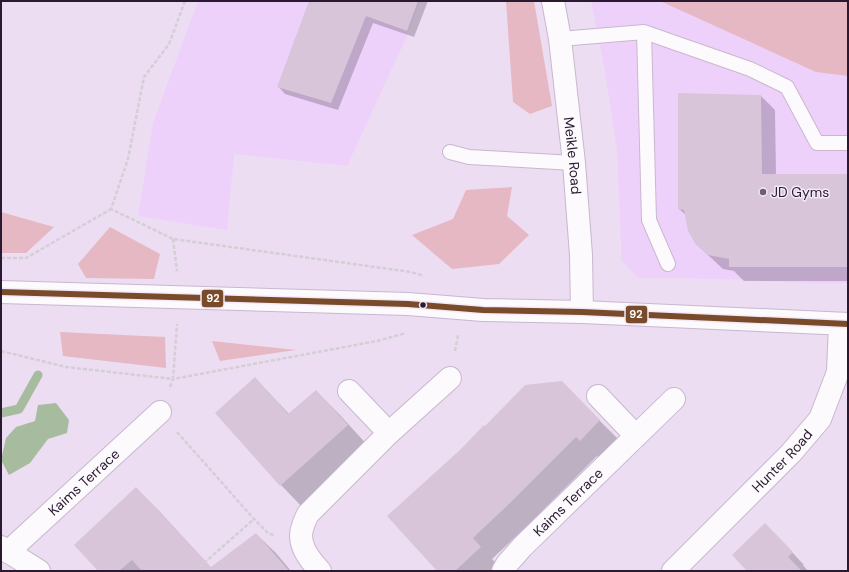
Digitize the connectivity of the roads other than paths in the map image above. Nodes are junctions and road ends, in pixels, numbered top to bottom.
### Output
1 (553, 1) edge
2 (644, 32) junction
3 (560, 39) junction
4 (848, 143) edge
5 (450, 152) dead end
6 (574, 163) junction
7 (668, 264) dead end
8 (1, 292) edge
9 (582, 312) junction
10 (844, 324) edge
11 (450, 378) road end
12 (349, 391) dead end
13 (598, 396) dead end
14 (674, 399) dead end
15 (160, 412) road end
16 (389, 433) junction
17 (636, 436) junction
18 (5, 550) edge
19 (39, 571) edge
20 (320, 571) edge
21 (504, 571) edge
22 (673, 571) edge

1 - 3 street, Meikle Road
2 - 3 lane
2 - 4 lane
2 - 7 lane
3 - 6 street, Meikle Road
5 - 6 lane
6 - 9 street, Meikle Road
8 - 9 street
9 - 10 street
10 - 22 street, Hunter Road
11 - 16 street
12 - 16 street
13 - 17 street
14 - 17 street, Kaims Terrace
15 - 18 street, Kaims Terrace
16 - 20 street
17 - 21 street, Kaims Terrace
18 - 19 street, Kaims Terrace

